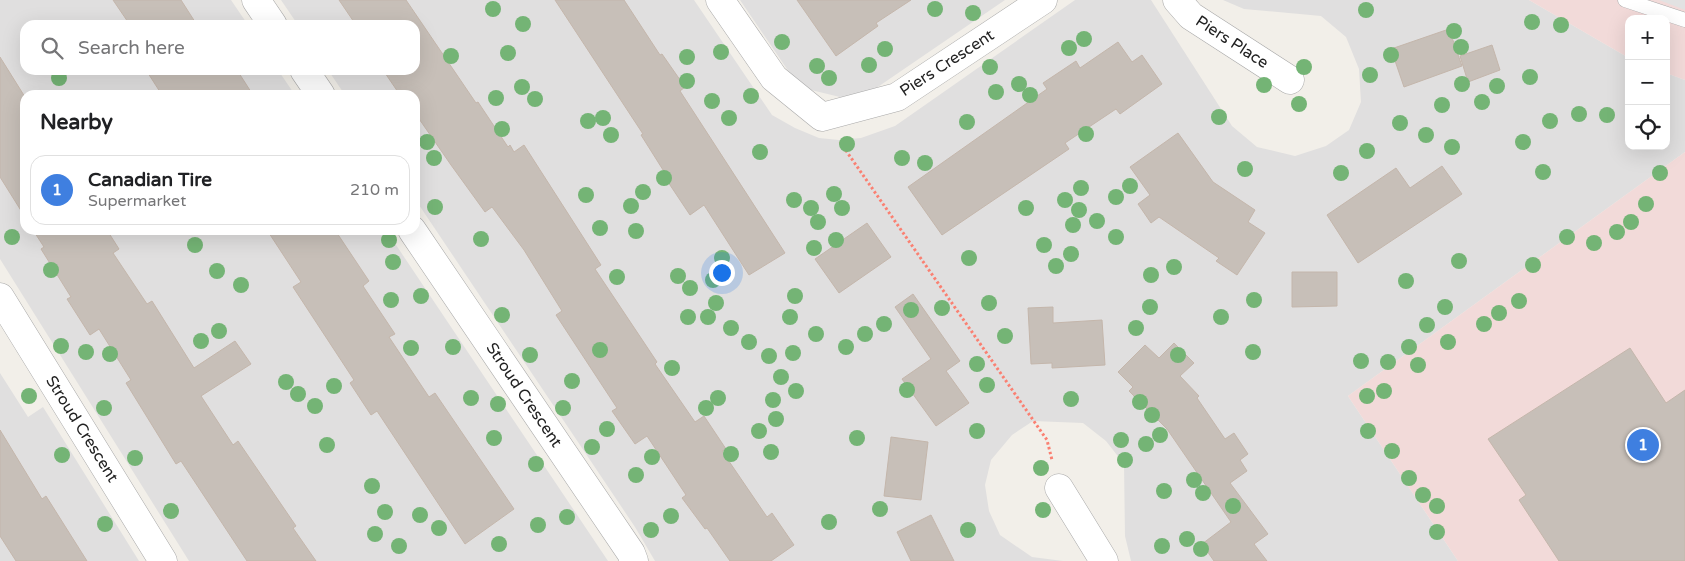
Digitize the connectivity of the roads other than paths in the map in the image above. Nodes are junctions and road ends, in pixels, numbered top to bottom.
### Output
1 (256, 0) edge
2 (720, 0) edge
3 (1043, 0) edge
4 (1177, 0) edge
5 (1626, 0) edge
6 (270, 20) edge
7 (1685, 20) edge
8 (307, 75) edge
9 (1290, 80) dead end
10 (318, 90) edge
11 (415, 235) edge
12 (0, 297) edge
13 (1059, 488) road end
14 (163, 561) edge
15 (634, 561) edge
16 (1104, 561) edge

1 - 6 street
2 - 3 street, Piers Crescent
4 - 9 street, Piers Place
5 - 7 lane
8 - 10 street
11 - 15 street, Stroud Crescent
12 - 14 street, Stroud Crescent
13 - 16 street

